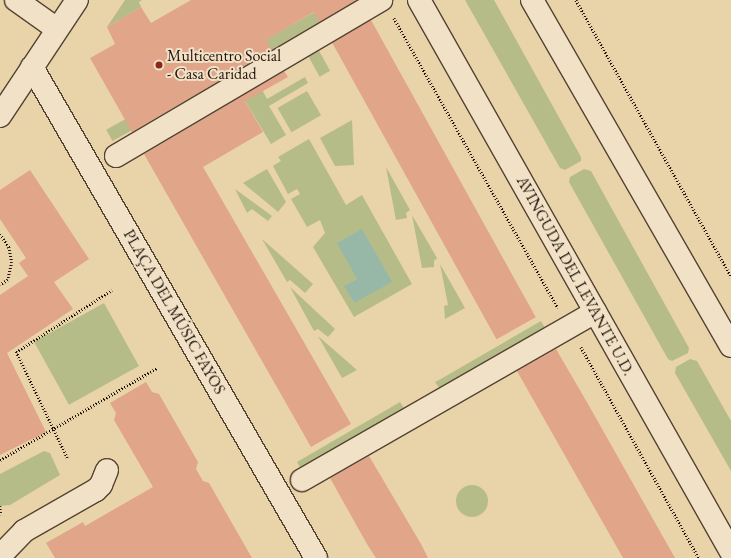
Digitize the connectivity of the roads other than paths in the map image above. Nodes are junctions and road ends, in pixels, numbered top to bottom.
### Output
1 (16, 0) edge
2 (77, 0) edge
3 (419, 0) edge
4 (532, 0) edge
5 (387, 7) edge
6 (57, 29) junction
7 (32, 67) junction
8 (0, 116) edge
9 (116, 156) dead end
10 (595, 312) junction
11 (731, 346) edge
12 (107, 470) dead end
13 (302, 480) dead end
14 (731, 552) edge
15 (0, 556) edge
16 (316, 558) edge

1 - 6 street
2 - 6 street
3 - 10 street, AVINGUDA DEL LEVANTE U.D.
4 - 11 street
5 - 9 street
6 - 7 street
7 - 8 street
7 - 16 street, PLAÇA DEL MÚSIC FAYOS
10 - 13 street
10 - 14 street, AVINGUDA DEL LEVANTE U.D.
12 - 15 street

